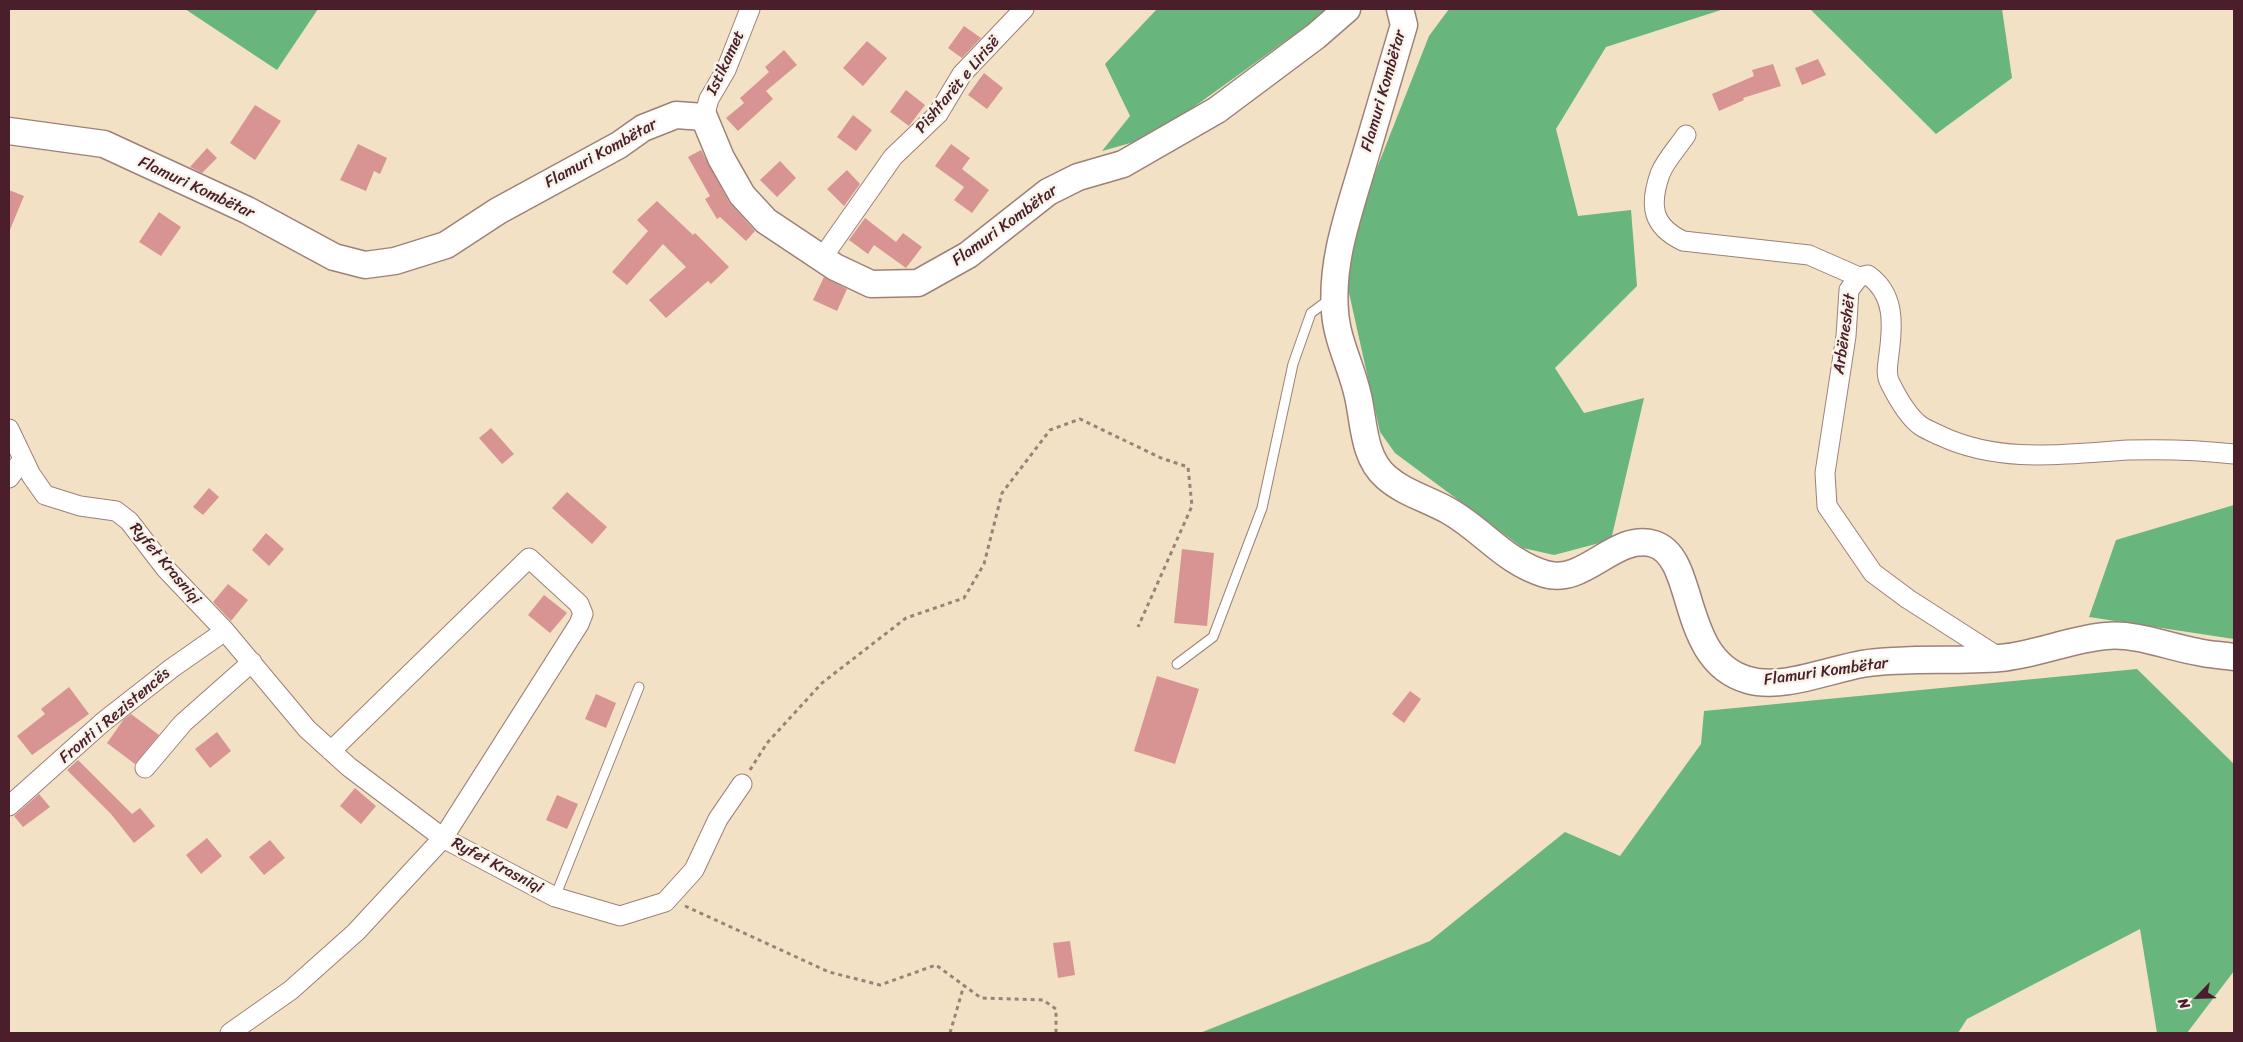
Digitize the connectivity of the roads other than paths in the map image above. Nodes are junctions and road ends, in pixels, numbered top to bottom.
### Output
1 (750, 9) edge
2 (1024, 9) edge
3 (1347, 9) edge
4 (1400, 9) edge
5 (704, 117) junction
6 (9, 131) edge
7 (1686, 135) dead end
8 (822, 258) junction
9 (1859, 277) junction
10 (1334, 296) junction
11 (9, 429) edge
12 (2234, 454) edge
13 (23, 459) junction
14 (9, 478) edge
15 (226, 631) junction
16 (2234, 657) edge
17 (2000, 658) junction
18 (252, 662) junction
19 (1177, 664) dead end
20 (639, 687) dead end
21 (331, 751) junction
22 (145, 768) dead end
23 (742, 784) road end
24 (9, 806) edge
25 (443, 838) junction
26 (555, 897) junction
27 (230, 1033) edge

1 - 5 street, Istikamet
2 - 8 street, Pishtarët e Lirisë
3 - 8 street, Flamuri Kombëtar
4 - 10 street, Flamuri Kombëtar
5 - 6 street, Flamuri Kombëtar
5 - 8 street, Flamuri Kombëtar
7 - 9 street
9 - 12 street, Arbëneshët
9 - 17 street, Arbëneshët
10 - 17 street, Flamuri Kombëtar
10 - 19 lane
11 - 13 street, Ryfet Krasniqi
13 - 14 street
13 - 15 street, Ryfet Krasniqi
15 - 18 street, Ryfet Krasniqi
15 - 24 street, Fronti i Rezistencës
16 - 17 street
18 - 21 street, Ryfet Krasniqi
18 - 22 street
20 - 26 lane
21 - 25 street, Ryfet Krasniqi
21 - 25 street
23 - 26 street, Ryfet Krasniqi
25 - 26 street, Ryfet Krasniqi
25 - 27 street

